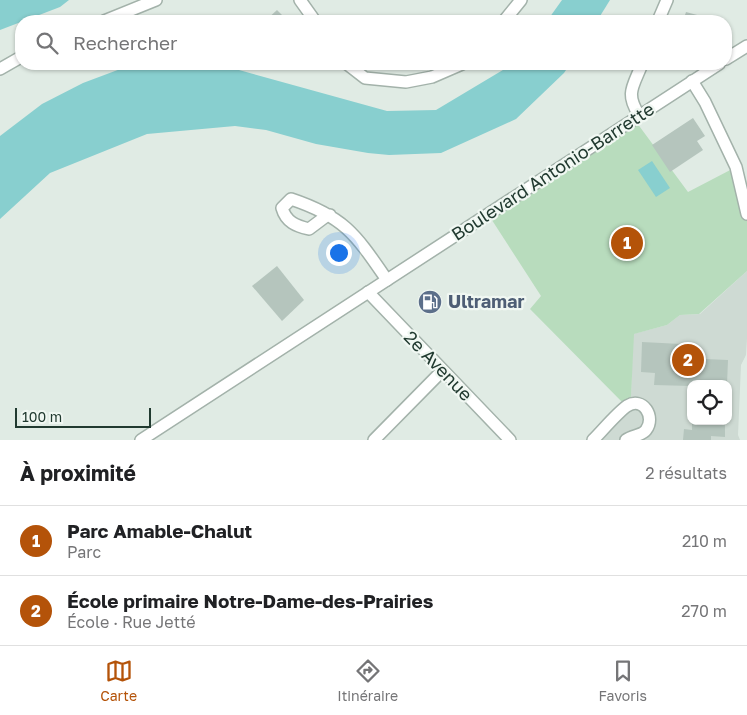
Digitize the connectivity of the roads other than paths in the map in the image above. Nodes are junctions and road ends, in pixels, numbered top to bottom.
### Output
1 (156, 0) edge
2 (300, 0) edge
3 (521, 0) edge
4 (666, 0) edge
5 (119, 15) edge
6 (311, 15) edge
7 (509, 15) edge
8 (660, 15) edge
9 (747, 46) edge
10 (732, 55) edge
11 (15, 61) edge
12 (0, 69) edge
13 (355, 70) edge
14 (448, 70) edge
15 (640, 70) edge
16 (709, 70) edge
17 (692, 81) junction
18 (639, 115) junction
19 (747, 214) edge
20 (330, 215) dead end
21 (387, 280) junction
22 (368, 292) junction
23 (442, 371) junction
24 (141, 440) edge
25 (374, 440) edge
26 (510, 440) edge
27 (593, 440) edge
28 (626, 440) edge

1 - 5 street
2 - 6 street
3 - 7 street
4 - 8 street
9 - 10 street
11 - 12 street
13 - 14 street
15 - 18 street
16 - 17 street, Boulevard Antonio-Barrette
17 - 18 street, Boulevard Antonio-Barrette
17 - 19 street
18 - 21 street, Boulevard Antonio-Barrette
20 - 21 street
21 - 22 street, Boulevard Antonio-Barrette
22 - 23 street, 2e Avenue
22 - 24 street, Boulevard Antonio-Barrette
23 - 25 street
23 - 26 street, 2e Avenue
27 - 28 street

